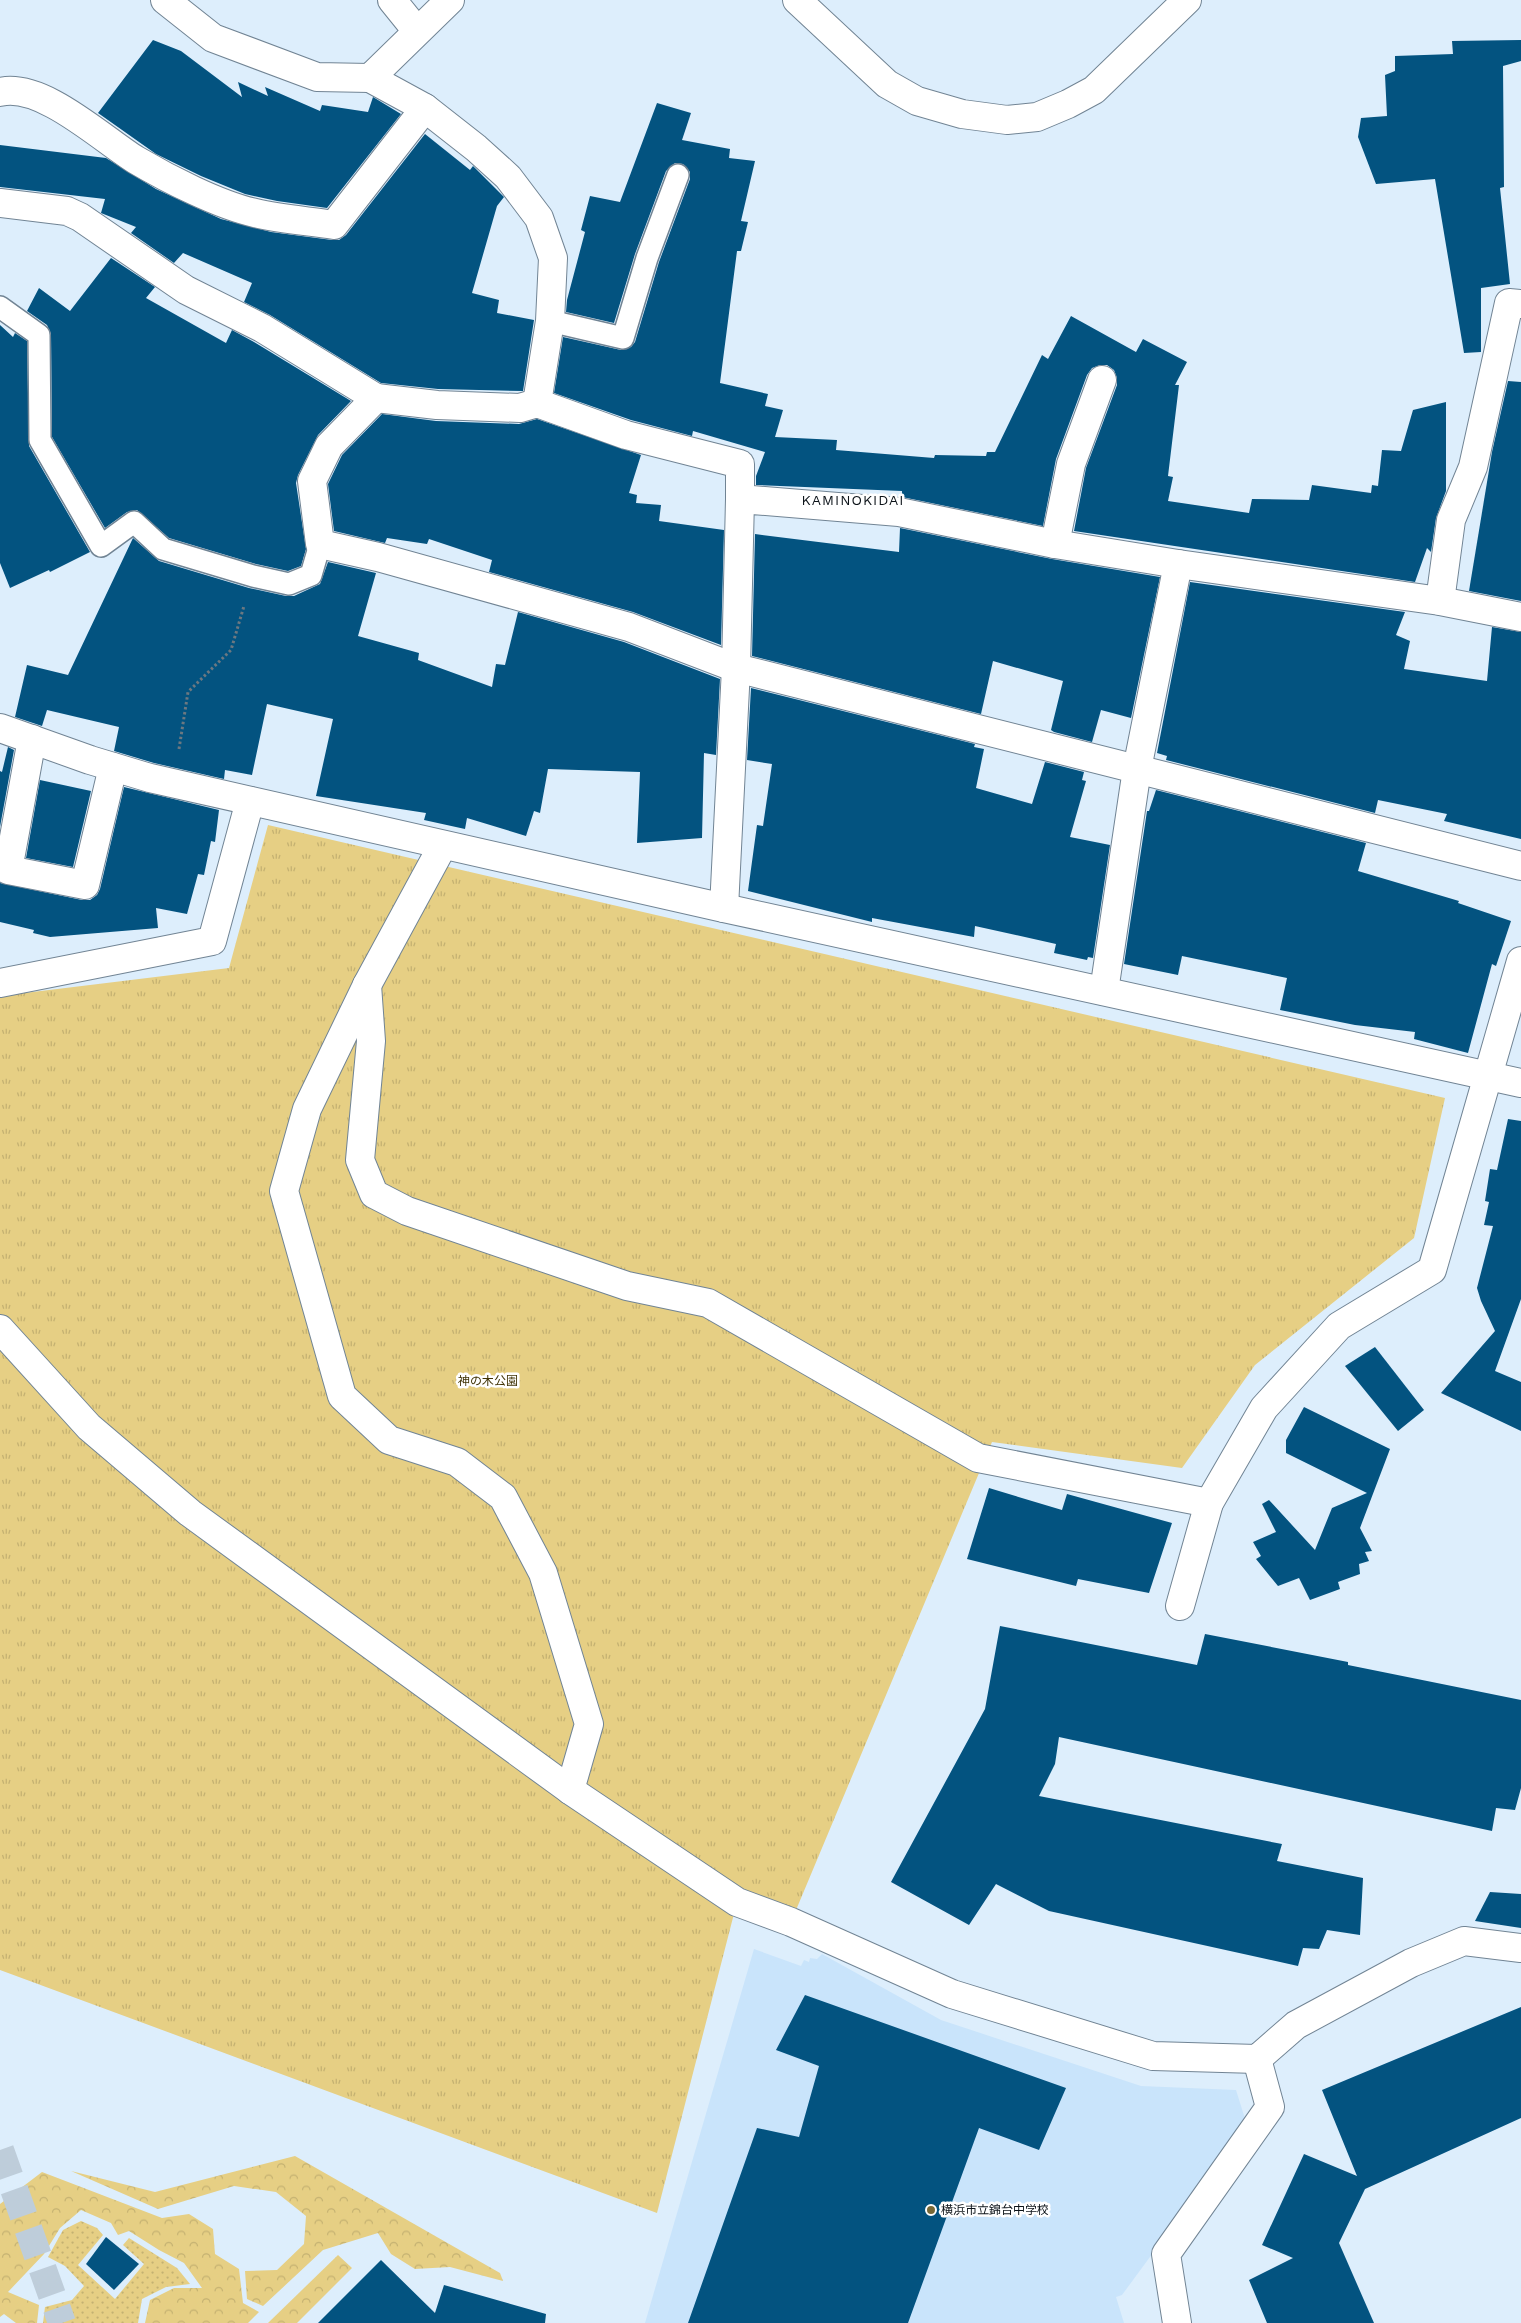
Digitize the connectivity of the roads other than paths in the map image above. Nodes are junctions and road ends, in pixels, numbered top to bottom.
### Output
1 (165, 0) edge
2 (392, 0) edge
3 (450, 0) edge
4 (797, 0) edge
5 (1187, 0) edge
6 (417, 31) junction
7 (370, 78) junction
8 (0, 92) edge
9 (425, 108) junction
10 (678, 174) dead end
11 (0, 203) edge
12 (1521, 304) edge
13 (0, 307) edge
14 (550, 321) junction
15 (1102, 380) dead end
16 (376, 398) junction
17 (537, 403) junction
18 (740, 500) junction
19 (320, 544) junction
20 (1055, 544) junction
21 (1178, 564) junction
22 (1440, 601) junction
23 (1521, 617) edge
24 (736, 668) junction
25 (0, 728) edge
26 (32, 739) junction
27 (113, 767) junction
28 (1137, 769) junction
29 (250, 801) junction
30 (443, 845) junction
31 (1521, 866) edge
32 (724, 908) junction
33 (1521, 961) edge
34 (0, 983) edge
35 (367, 985) junction
36 (1104, 991) junction
37 (1487, 1075) junction
38 (1521, 1083) edge
39 (0, 1329) edge
40 (1209, 1503) junction
41 (1180, 1606) dead end
42 (570, 1790) junction
43 (1521, 1948) edge
44 (1257, 2059) junction
45 (1177, 2323) edge

1 - 7 street
2 - 6 street
3 - 6 street
4 - 5 street
6 - 7 street
7 - 9 street
8 - 9 street
9 - 14 street
10 - 14 lane
11 - 16 street
12 - 22 street
13 - 19 lane
14 - 17 street
15 - 20 street
16 - 17 street
16 - 19 street
17 - 18 street
18 - 20 street
18 - 24 street
19 - 24 street
20 - 21 street
21 - 22 street
21 - 28 street
22 - 23 street
24 - 28 street
24 - 32 street
25 - 26 street
26 - 27 street
26 - 27 street
27 - 29 street
28 - 31 street
28 - 36 street
29 - 30 street
29 - 34 street
30 - 32 street
30 - 35 street
32 - 36 street
33 - 37 street
35 - 40 street
35 - 42 street
36 - 37 street
37 - 38 street
37 - 40 street
39 - 42 street
40 - 41 street
42 - 44 street
43 - 44 street
44 - 45 street

